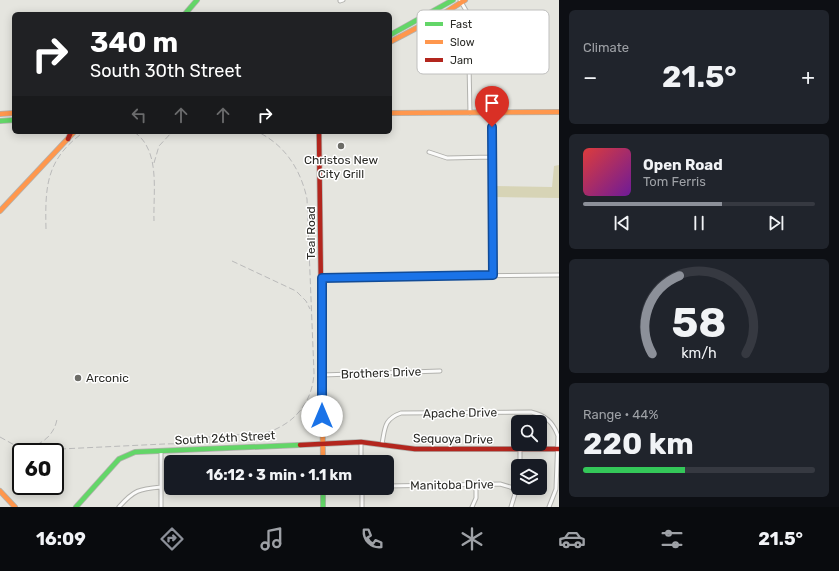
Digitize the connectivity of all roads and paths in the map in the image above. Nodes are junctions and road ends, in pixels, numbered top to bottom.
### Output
1 (197, 0) edge
2 (453, 0) edge
3 (462, 1) edge
4 (435, 10) edge
5 (446, 10) edge
6 (187, 12) edge
7 (417, 20) edge
8 (417, 27) edge
9 (392, 34) edge
10 (392, 41) edge
11 (469, 74) edge
12 (492, 112) junction
13 (559, 112) edge
14 (12, 113) edge
15 (470, 113) junction
16 (0, 114) edge
17 (392, 114) edge
18 (12, 120) edge
19 (0, 121) edge
20 (71, 134) edge
21 (319, 134) edge
22 (322, 134) edge
23 (321, 147) junction
24 (429, 152) dead end
25 (492, 157) junction
26 (0, 211) edge
27 (493, 275) junction
28 (559, 275) edge
29 (322, 278) junction
30 (440, 371) dead end
31 (322, 375) junction
32 (361, 442) junction
33 (322, 443) junction
34 (382, 444) junction
35 (547, 449) edge
36 (558, 449) edge
37 (511, 450) edge
38 (161, 451) junction
39 (323, 455) edge
40 (361, 455) edge
41 (476, 485) junction
42 (394, 486) edge
43 (161, 487) junction
44 (511, 487) edge
45 (0, 491) edge
46 (323, 495) edge
47 (362, 495) edge
48 (515, 495) edge
49 (15, 507) edge
50 (76, 507) edge
51 (120, 507) edge
52 (161, 507) edge
53 (323, 507) edge
54 (362, 507) edge
55 (472, 507) edge
56 (511, 507) edge
57 (549, 507) edge

1 - 6 street
2 - 4 street
3 - 5 street
7 - 9 street
8 - 10 street
11 - 15 street
12 - 13 street
12 - 15 street
12 - 25 street
14 - 16 street
15 - 17 street
18 - 19 street
20 - 26 street
21 - 23 street, Teal Road
22 - 23 street, Teal Road
23 - 29 street, Teal Road
24 - 25 street
25 - 27 street
27 - 28 street
27 - 29 street
29 - 31 street, Teal Road
30 - 31 street, Brothers Drive
31 - 33 street, Teal Road
32 - 33 street, Sequoya Drive
32 - 34 street, Sequoya Drive
32 - 40 street
33 - 38 street, South 26th Street
33 - 39 street, Teal Road
34 - 36 street, Apache Drive
34 - 37 street, Sequoya Drive
35 - 36 street, Sequoya Drive
36 - 57 street, Apache Drive
38 - 43 street
38 - 50 street, South 26th Street
41 - 42 street, Manitoba Drive
41 - 44 street, Manitoba Drive
41 - 55 street
43 - 51 street
43 - 52 street
45 - 49 street
46 - 53 street
47 - 54 street
48 - 56 street

